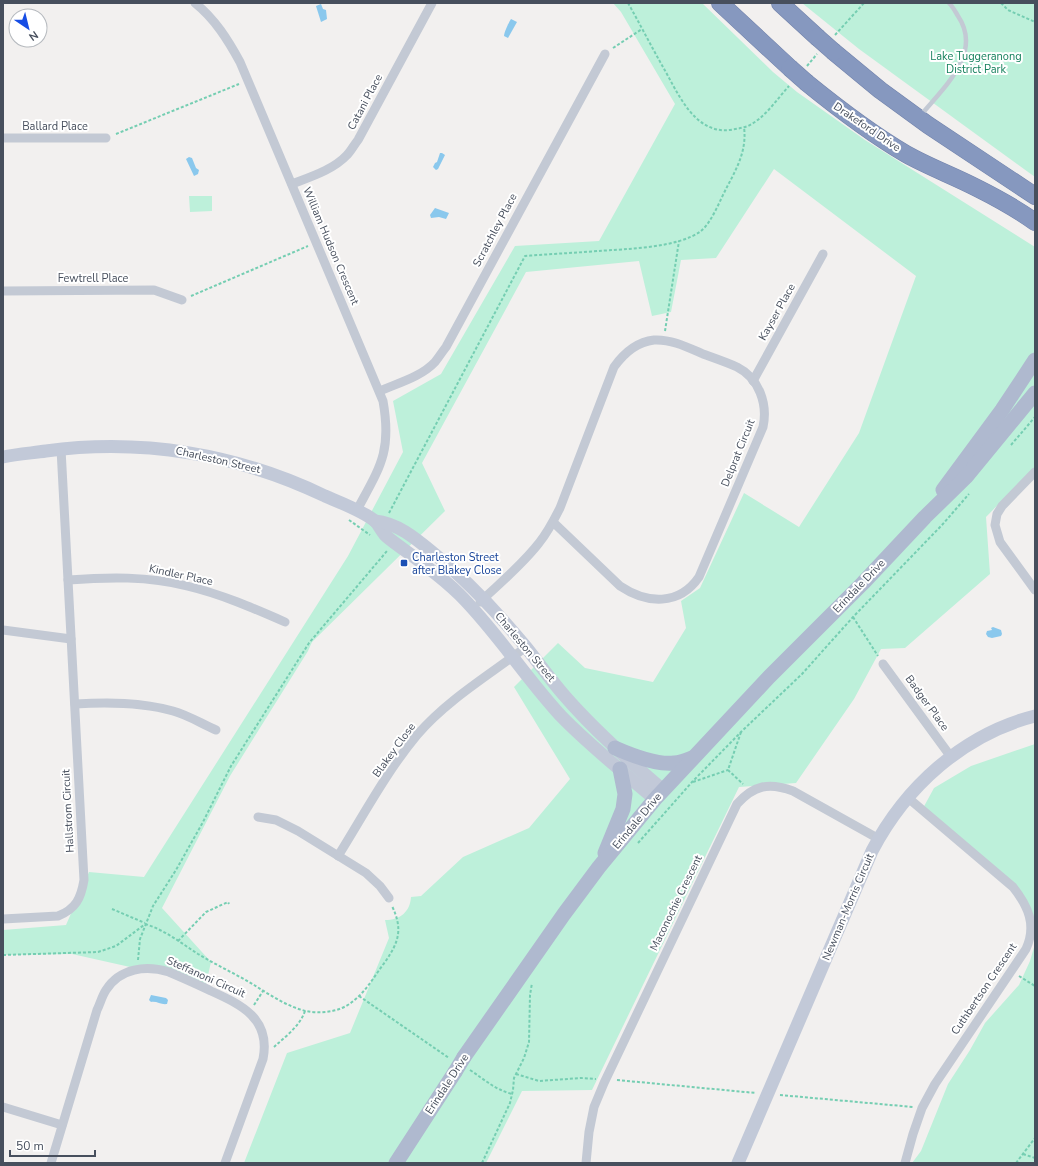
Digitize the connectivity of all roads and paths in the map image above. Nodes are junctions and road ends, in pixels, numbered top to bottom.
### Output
1 (195, 3) edge
2 (432, 3) edge
3 (628, 3) edge
4 (720, 3) edge
5 (780, 3) edge
6 (864, 3) edge
7 (949, 3) edge
8 (1001, 3) edge
9 (1035, 22) edge
10 (642, 29) junction
11 (826, 45) junction
12 (605, 54) joint
13 (801, 73) junction
14 (238, 78) dead end
15 (789, 85) dead end
16 (919, 118) junction
17 (744, 127) junction
18 (3, 138) edge
19 (106, 138) joint
20 (292, 184) junction
21 (1035, 196) edge
22 (1035, 222) edge
23 (679, 241) junction
24 (309, 245) dead end
25 (823, 254) dead end
26 (3, 291) edge
27 (182, 300) joint
28 (664, 341) junction
29 (1035, 360) edge
30 (753, 381) junction
31 (380, 391) junction
32 (1035, 393) edge
33 (1035, 417) edge
34 (1009, 447) dead end
35 (61, 449) junction
36 (3, 457) edge
37 (1035, 472) edge
38 (973, 489) dead end
39 (357, 510) junction
40 (389, 514) dead end
41 (925, 517) junction
42 (345, 518) dead end
43 (375, 521) junction
44 (553, 522) junction
45 (370, 535) dead end
46 (389, 548) dead end
47 (68, 580) junction
48 (1035, 590) edge
49 (484, 598) junction
50 (473, 609) junction
51 (853, 617) junction
52 (285, 622) dead end
53 (3, 630) edge
54 (71, 639) junction
55 (526, 648) junction
56 (514, 657) junction
57 (883, 664) joint
58 (75, 704) junction
59 (1035, 716) edge
60 (216, 730) dead end
61 (742, 731) junction
62 (615, 748) junction
63 (951, 757) junction
64 (693, 758) junction
65 (620, 769) junction
66 (728, 770) junction
67 (692, 782) junction
68 (752, 792) junction
69 (659, 795) junction
70 (907, 797) junction
71 (258, 817) dead end
72 (878, 839) junction
73 (637, 844) dead end
74 (338, 856) junction
75 (600, 867) junction
76 (389, 898) joint
77 (229, 904) dead end
78 (112, 909) dead end
79 (3, 919) edge
80 (145, 924) junction
81 (178, 941) junction
82 (3, 955) edge
83 (139, 969) junction
84 (1012, 970) junction
85 (535, 978) dead end
86 (1035, 986) edge
87 (263, 991) junction
88 (359, 996) junction
89 (305, 1010) junction
90 (248, 1011) junction
91 (270, 1050) dead end
92 (459, 1064) junction
93 (516, 1074) junction
94 (606, 1079) junction
95 (512, 1094) junction
96 (3, 1107) edge
97 (62, 1125) junction
98 (1035, 1138) edge
99 (1023, 1154) junction
100 (1035, 1158) edge
101 (50, 1163) edge
102 (225, 1163) edge
103 (396, 1163) edge
104 (482, 1163) edge
105 (586, 1163) edge
106 (738, 1163) edge
107 (904, 1163) edge
108 (1016, 1163) edge

1 - 20 street, William Hudson Crescent
2 - 20 street, Catani Place
3 - 10 path
4 - 13 highway, Drakeford Drive
5 - 11 highway
6 - 11 path
7 - 16 lane
8 - 9 path
10 - 12 path
10 - 17 path
11 - 13 path
11 - 16 highway
12 - 31 street, Scratchley Place
13 - 22 highway, Drakeford Drive
14 - 19 path
15 - 17 path
16 - 21 highway
17 - 23 path
18 - 19 street, Ballard Place
20 - 31 street, William Hudson Crescent
23 - 28 path
23 - 40 path
24 - 27 path
25 - 30 street, Kayser Place
26 - 27 street, Fewtrell Place
28 - 30 street, Delprat Circuit
28 - 44 street, Delprat Circuit
29 - 41 main road, Erindale Drive
30 - 44 street, Delprat Circuit
31 - 39 street, William Hudson Crescent
32 - 41 main road, Erindale Drive
33 - 34 path
35 - 36 street, Charleston Street
35 - 39 street, Charleston Street
35 - 47 street, Hallstrom Circuit
37 - 48 street
38 - 51 path
39 - 43 street, Charleston Street
41 - 64 main road, Erindale Drive
42 - 45 path
43 - 49 street, Charleston Street
43 - 50 street, Charleston Street
44 - 49 street, Delprat Circuit
46 - 80 path
47 - 52 street, Kindler Place
47 - 54 street, Hallstrom Circuit
49 - 50 street, Delprat Circuit
49 - 55 street, Charleston Street
50 - 56 street, Charleston Street
51 - 57 path
51 - 61 path
53 - 54 street
54 - 58 street, Hallstrom Circuit
55 - 56 street, Blakey Close
55 - 62 street, Charleston Street
56 - 65 street, Charleston Street
56 - 74 street, Blakey Close
57 - 63 street, Badger Place
58 - 60 street
58 - 79 street, Hallstrom Circuit
59 - 63 street, Newman-Morris Circuit
61 - 66 path
61 - 67 path
62 - 64 main road
62 - 69 street, Charleston Street
63 - 70 street, Newman-Morris Circuit
64 - 69 main road, Erindale Drive
65 - 69 street, Charleston Street
65 - 75 main road
66 - 67 path
66 - 68 path
67 - 73 path
68 - 72 street, Maconochie Crescent
68 - 94 street, Maconochie Crescent
69 - 75 main road, Erindale Drive
70 - 72 street, Newman-Morris Circuit
70 - 84 street, Cuthbertson Crescent
71 - 74 street
72 - 106 street, Newman-Morris Circuit
74 - 76 street
75 - 92 main road, Erindale Drive
76 - 88 path
77 - 81 path
78 - 80 path
80 - 81 path
80 - 82 path
80 - 83 path
81 - 87 path
83 - 90 street, Steffanoni Circuit
83 - 97 street, Steffanoni Circuit
84 - 86 path
84 - 107 street, Cuthbertson Crescent
85 - 93 path
87 - 89 path
87 - 90 path
88 - 89 path
88 - 92 path
89 - 91 path
90 - 102 street, Steffanoni Circuit
92 - 95 path
92 - 103 main road, Erindale Drive
93 - 94 path
93 - 95 path
94 - 105 street, Maconochie Crescent
95 - 104 path
96 - 97 street
97 - 101 street, Steffanoni Circuit
98 - 99 path
99 - 100 path
99 - 108 path

